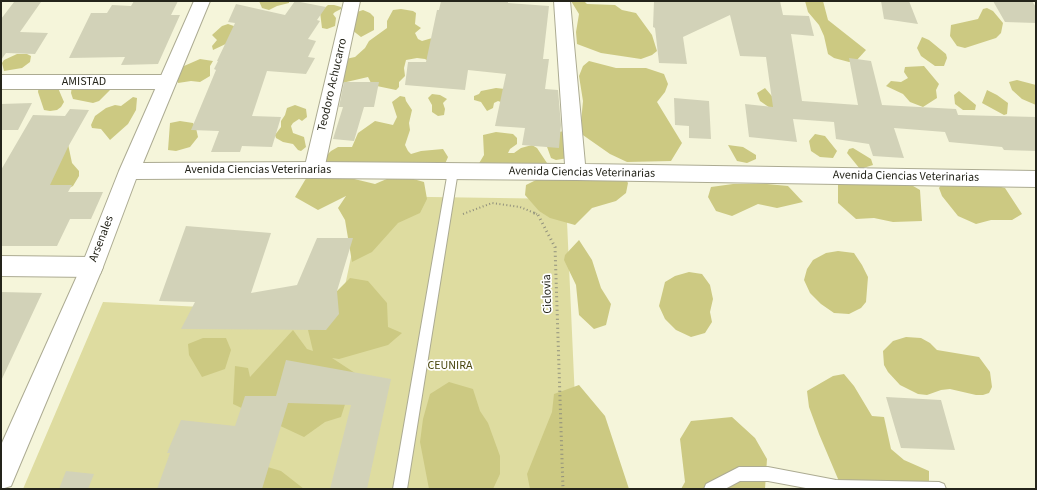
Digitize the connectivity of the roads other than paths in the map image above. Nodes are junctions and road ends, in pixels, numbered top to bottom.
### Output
1 (202, 1) edge
2 (352, 1) edge
3 (562, 1) edge
4 (1, 82) edge
5 (167, 82) junction
6 (314, 170) junction
7 (129, 171) junction
8 (453, 171) junction
9 (576, 172) junction
10 (1036, 179) edge
11 (1, 266) edge
12 (92, 267) junction
13 (1, 476) edge
14 (400, 489) edge
15 (711, 489) edge
16 (939, 489) edge

1 - 5 main road, Arsenales
2 - 6 main road, Teodoro Achucarro
3 - 9 main road
4 - 5 main road, AMISTAD
5 - 7 main road, Arsenales
6 - 7 main road, Avenida Ciencias Veterinarias
6 - 8 main road, Avenida Ciencias Veterinarias
7 - 12 main road, Arsenales
8 - 9 main road, Avenida Ciencias Veterinarias
8 - 14 lane
9 - 10 main road, Avenida Ciencias Veterinarias
11 - 12 main road
12 - 13 main road, Arsenales
15 - 16 lane

